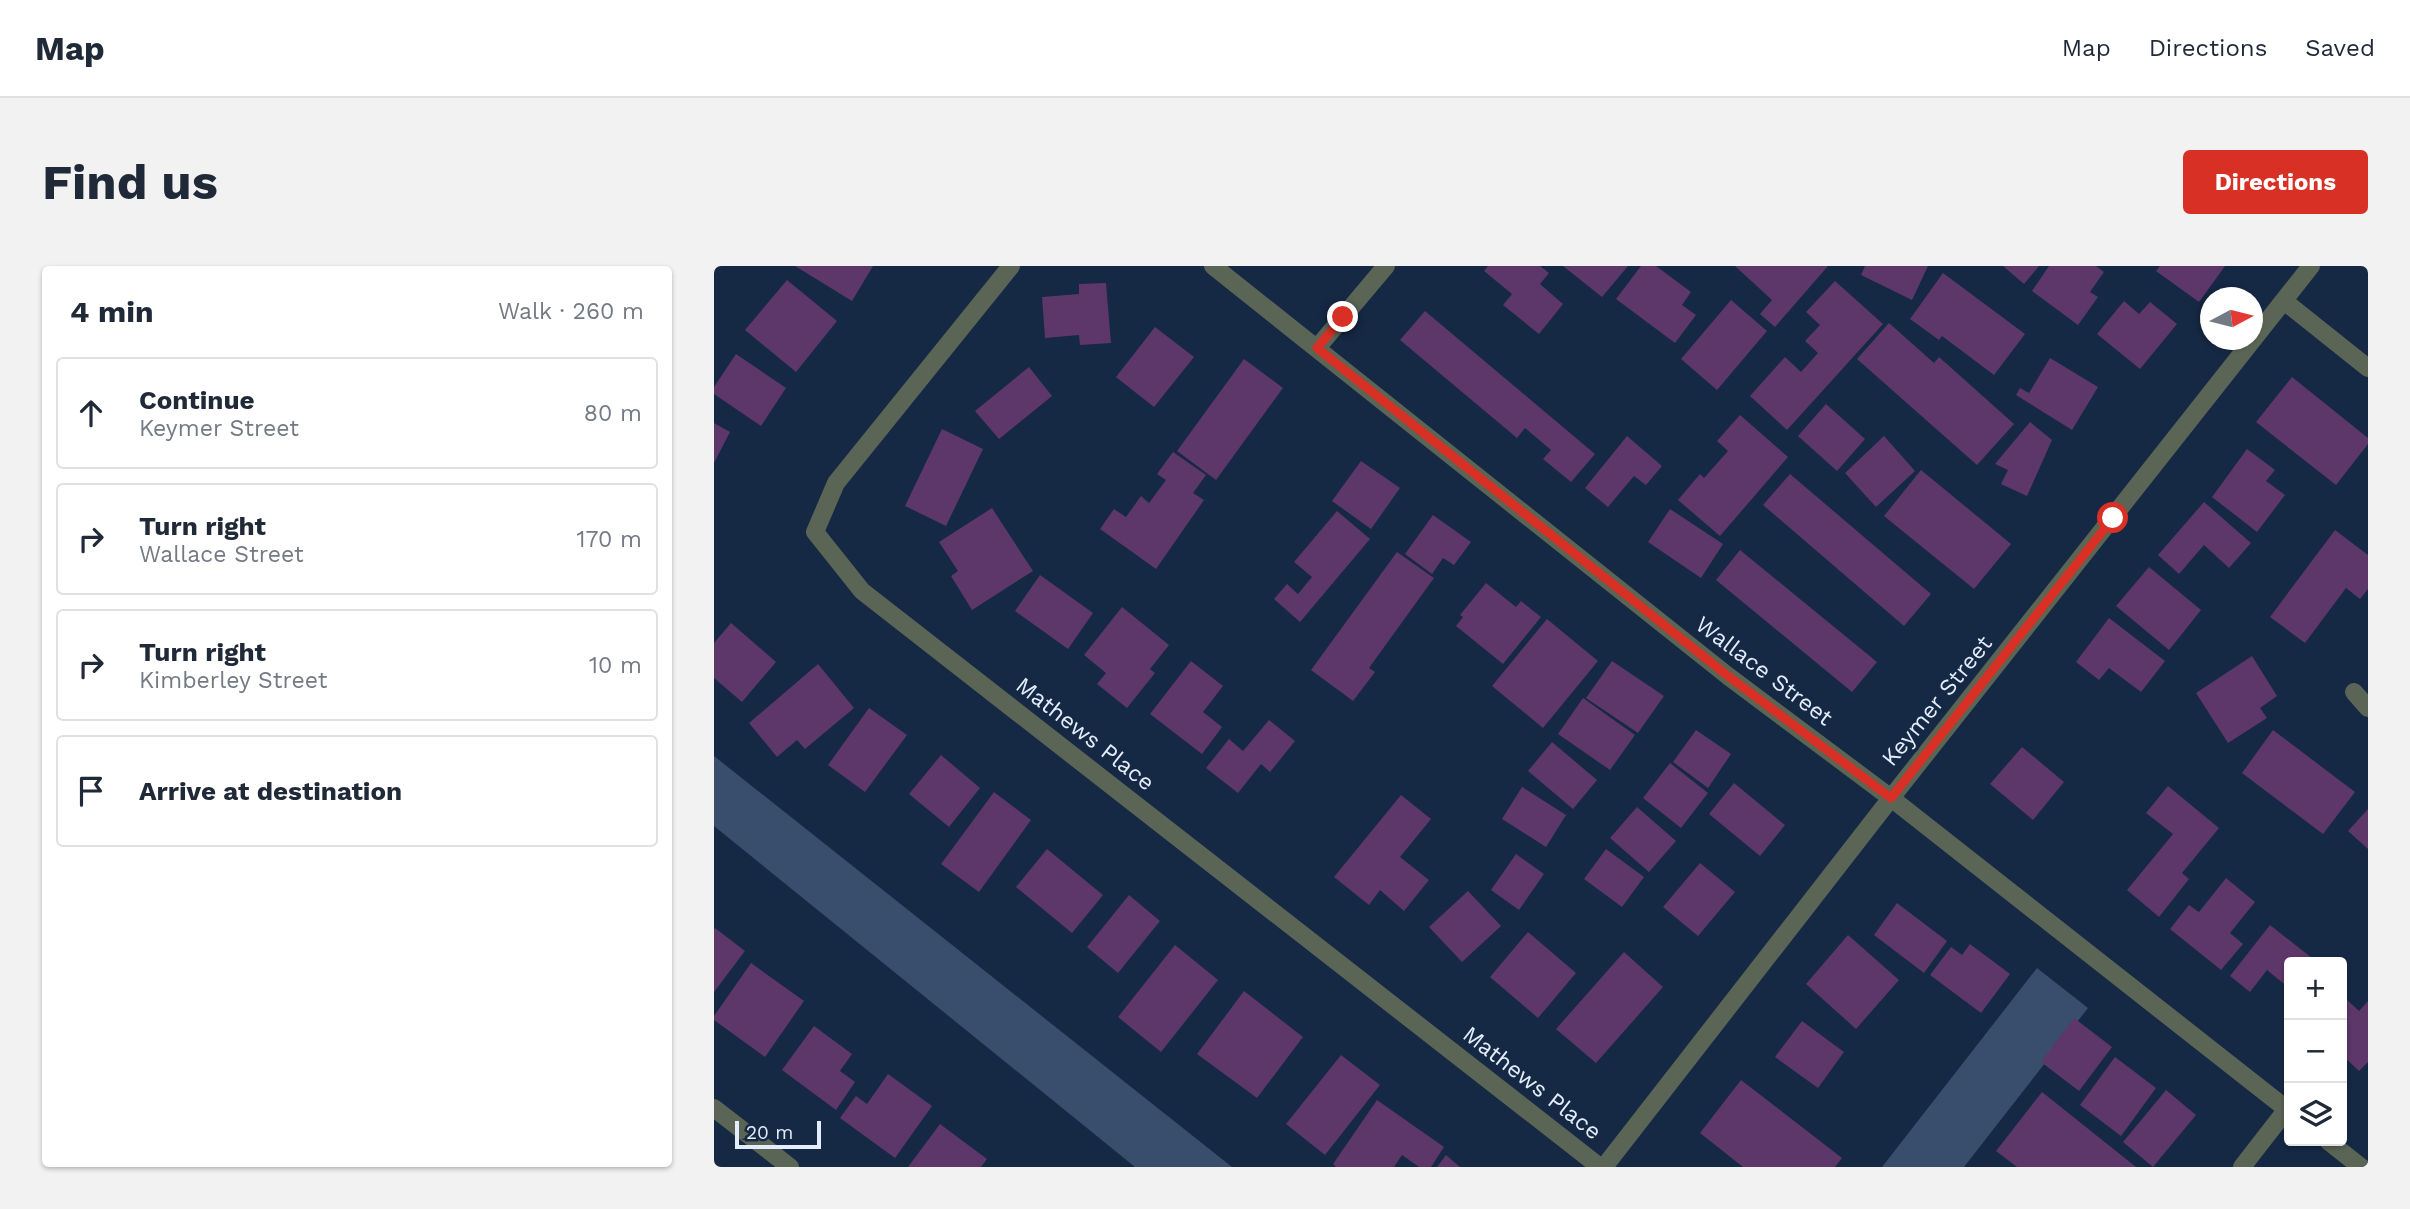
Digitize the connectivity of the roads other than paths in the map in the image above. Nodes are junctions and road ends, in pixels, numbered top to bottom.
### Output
1 (1011, 266) edge
2 (1213, 266) edge
3 (1386, 266) edge
4 (2311, 266) edge
5 (2284, 301) junction
6 (1317, 348) junction
7 (2368, 368) edge
8 (2354, 692) dead end
9 (2368, 708) edge
10 (1891, 798) junction
11 (2284, 1107) edge
12 (714, 1108) edge
13 (2284, 1115) edge
14 (2334, 1146) edge
15 (790, 1167) edge
16 (1602, 1167) edge
17 (2242, 1167) edge
18 (2361, 1167) edge

1 - 16 street, Mathews Place
2 - 6 street, Wallace Street
3 - 6 street
4 - 5 street, Keymer Street
5 - 7 street
5 - 10 street, Keymer Street
6 - 10 street, Wallace Street
8 - 9 street
10 - 11 street, Wallace Street
10 - 16 street, Keymer Street
12 - 15 street
13 - 17 street
14 - 18 street

